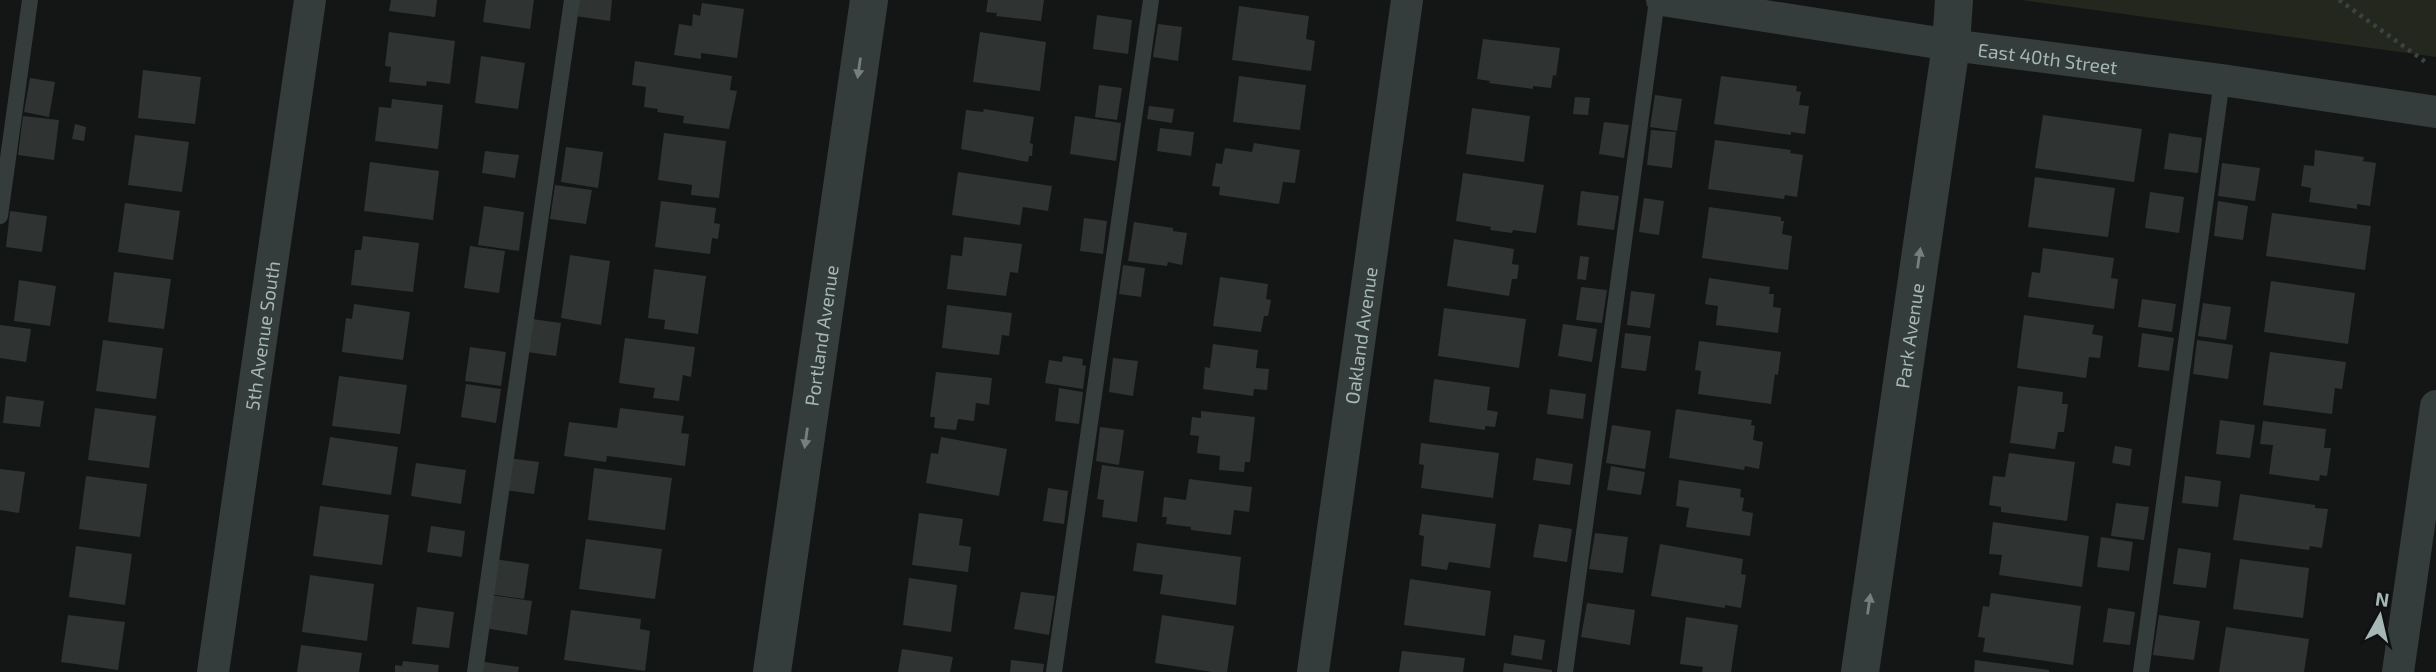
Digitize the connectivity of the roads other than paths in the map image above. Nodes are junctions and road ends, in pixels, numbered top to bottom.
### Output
1 (30, 0) edge
2 (310, 0) edge
3 (572, 0) edge
4 (869, 0) edge
5 (1151, 0) edge
6 (1407, 0) edge
7 (1660, 0) edge
8 (1954, 0) edge
9 (1951, 45) junction
10 (2222, 80) junction
11 (2436, 112) edge
12 (0, 216) edge
13 (2436, 406) edge
14 (213, 672) edge
15 (475, 672) edge
16 (772, 672) edge
17 (1054, 672) edge
18 (1313, 672) edge
19 (1565, 672) edge
20 (1860, 672) edge
21 (2141, 672) edge
22 (2398, 672) edge

1 - 12 lane
2 - 14 street, 5th Avenue South
3 - 15 lane
4 -> 16 street, Portland Avenue
5 - 17 lane
6 - 18 street, Oakland Avenue
7 - 9 street, East 40th Street
7 - 19 lane
8 - 9 street, Park Avenue
9 - 10 street, East 40th Street
20 -> 9 street, Park Avenue
10 - 11 street, East 40th Street
10 - 21 lane
13 - 22 street

